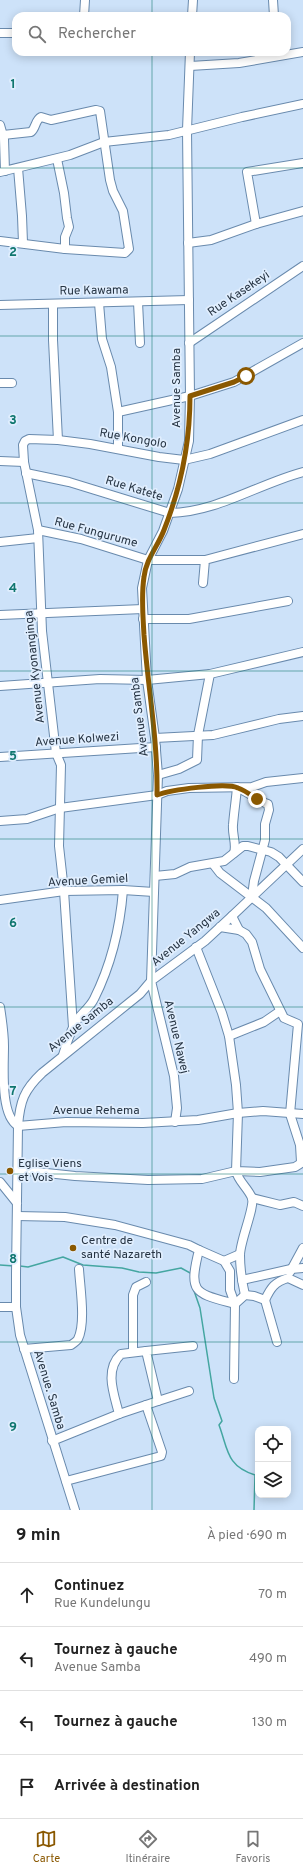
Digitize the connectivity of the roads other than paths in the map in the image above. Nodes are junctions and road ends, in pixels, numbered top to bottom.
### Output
1 (85, 0) edge
2 (193, 0) edge
3 (273, 0) edge
4 (84, 12) edge
5 (192, 12) edge
6 (274, 12) edge
7 (0, 33) edge
8 (12, 33) edge
9 (303, 52) edge
10 (291, 53) edge
11 (190, 56) edge
12 (269, 56) edge
13 (190, 66) junction
14 (303, 104) edge
15 (0, 125) edge
16 (187, 130) junction
17 (3, 136) junction
18 (104, 142) junction
19 (57, 159) junction
20 (303, 164) edge
21 (18, 168) junction
22 (2, 171) edge
23 (303, 211) edge
24 (256, 224) junction
25 (0, 241) edge
26 (22, 243) junction
27 (188, 243) junction
28 (65, 249) junction
29 (303, 266) edge
30 (189, 300) junction
31 (138, 302) junction
32 (99, 303) junction
33 (52, 304) junction
34 (0, 305) edge
35 (140, 342) dead end
36 (189, 342) junction
37 (303, 343) edge
38 (0, 383) edge
39 (12, 383) dead end
40 (190, 396) junction
41 (118, 412) junction
42 (303, 420) edge
43 (58, 440) junction
44 (25, 441) joint
45 (118, 449) junction
46 (184, 460) junction
47 (0, 461) edge
48 (24, 462) junction
49 (303, 472) edge
50 (26, 473) junction
51 (170, 513) junction
52 (38, 534) junction
53 (303, 534) edge
54 (0, 542) edge
55 (148, 560) junction
56 (205, 560) junction
57 (203, 583) dead end
58 (288, 601) dead end
59 (143, 609) junction
60 (41, 614) junction
61 (0, 615) edge
62 (143, 619) junction
63 (303, 652) edge
64 (210, 674) junction
65 (147, 680) junction
66 (49, 683) junction
67 (0, 686) edge
68 (303, 716) edge
69 (198, 735) junction
70 (155, 738) junction
71 (156, 747) junction
72 (56, 753) junction
73 (0, 757) edge
74 (158, 775) junction
75 (303, 778) edge
76 (237, 787) junction
77 (157, 795) junction
78 (60, 808) junction
79 (0, 821) edge
80 (303, 848) edge
81 (263, 849) junction
82 (234, 853) junction
83 (213, 864) junction
84 (287, 864) junction
85 (155, 876) junction
86 (303, 882) edge
87 (123, 890) junction
88 (64, 891) junction
89 (154, 892) junction
90 (252, 896) junction
91 (0, 900) edge
92 (232, 916) junction
93 (220, 927) junction
94 (239, 930) junction
95 (196, 947) junction
96 (303, 948) edge
97 (151, 981) junction
98 (0, 1007) edge
99 (280, 1011) junction
100 (73, 1027) junction
101 (229, 1036) junction
102 (63, 1056) junction
103 (1, 1099) edge
104 (238, 1113) junction
105 (290, 1114) junction
106 (303, 1114) edge
107 (175, 1122) junction
108 (18, 1126) junction
109 (302, 1162) edge
110 (18, 1170) junction
111 (236, 1171) junction
112 (0, 1182) edge
113 (252, 1198) junction
114 (17, 1203) junction
115 (303, 1206) edge
116 (17, 1216) junction
117 (303, 1248) edge
118 (199, 1250) junction
119 (240, 1254) junction
120 (224, 1261) junction
121 (303, 1268) edge
122 (79, 1269) dead end
123 (291, 1269) junction
124 (16, 1274) joint
125 (288, 1278) junction
126 (242, 1280) junction
127 (146, 1282) dead end
128 (303, 1285) edge
129 (245, 1295) junction
130 (265, 1300) junction
131 (235, 1304) junction
132 (16, 1307) junction
133 (0, 1308) edge
134 (277, 1342) dead end
135 (193, 1346) dead end
136 (24, 1349) junction
137 (146, 1351) junction
138 (133, 1352) junction
139 (234, 1379) dead end
140 (189, 1391) dead end
141 (158, 1401) junction
142 (146, 1405) junction
143 (119, 1414) junction
144 (52, 1441) junction
145 (66, 1481) junction
146 (75, 1510) edge

1 - 4 street
2 - 5 street
3 - 6 street
7 - 8 street
9 - 10 street
11 - 13 street, Avenue Samba
12 - 13 street
13 - 16 street, Avenue Samba
14 - 16 street
15 - 17 street
16 - 18 street
16 - 27 street, Avenue Samba
17 - 18 street
17 - 22 street
18 - 19 street
18 - 28 street
19 - 21 street
19 - 28 street
20 - 24 street
21 - 22 street
21 - 26 street
23 - 24 street
24 - 27 street
25 - 26 street
26 - 28 street
27 - 30 street, Avenue Samba
29 - 36 street, Rue Kasekeyi
30 - 31 street, Rue Kawama
30 - 36 street, Avenue Samba
31 - 32 street, Rue Kawama
31 - 35 street
32 - 33 street, Rue Kawama
32 - 41 street
33 - 34 street, Rue Kawama
33 - 43 street
36 - 40 street, Avenue Samba
37 - 40 street
38 - 39 street
40 - 41 street
40 - 46 street, Avenue Samba
41 - 45 street
42 - 46 street, Rue Kongolo
43 - 44 street, Rue Kongolo
43 - 45 street, Rue Kongolo
44 - 48 street, Avenue Kyonanginga
45 - 46 street, Rue Kongolo
46 - 51 street, Avenue Samba
47 - 48 street
48 - 50 street, Avenue Kyonanginga
49 - 51 street, Rue Katete
50 - 51 street, Rue Katete
50 - 52 street, Avenue Kyonanginga
51 - 55 street, Avenue Samba
52 - 54 street, Rue Fungurume
52 - 55 street, Rue Fungurume
52 - 60 street, Avenue Kyonanginga
53 - 56 street, Rue Fungurume
55 - 56 street, Rue Fungurume
55 - 59 street, Avenue Samba
56 - 57 street
58 - 62 street
59 - 60 street
59 - 62 street, Avenue Samba
60 - 61 street
60 - 66 street, Avenue Kyonanginga
62 - 65 street, Avenue Samba
63 - 64 street
64 - 65 street
64 - 69 street
65 - 66 street
65 - 70 street, Avenue Samba
66 - 67 street
66 - 72 street, Avenue Kyonanginga
68 - 69 street
69 - 70 street
69 - 74 street
70 - 71 street, Avenue Samba
71 - 72 street, Avenue Kolwezi
71 - 74 street, Avenue Samba
72 - 73 street, Avenue Kolwezi
72 - 78 street, Avenue Kyonanginga
74 - 77 street, Avenue Samba
75 - 76 street
76 - 77 street
76 - 81 street
76 - 82 street
77 - 78 street
77 - 85 street, Avenue Samba
78 - 79 street
78 - 88 street, Avenue Kyonanginga
80 - 84 street
81 - 82 street
81 - 84 street
81 - 90 street
82 - 83 street
83 - 85 street
83 - 90 street
84 - 86 street
84 - 90 street
85 - 89 street, Avenue Samba
87 - 88 street, Avenue Gemiel
87 - 89 street, Avenue Gemiel
87 - 100 street
88 - 91 street, Avenue Gemiel
88 - 100 street, Avenue Kyonanginga
89 - 97 street, Avenue Samba
90 - 92 street
90 - 96 street
92 - 93 street, Avenue Yangwa
92 - 94 street, Avenue Yangwa
93 - 94 street
93 - 95 street, Avenue Yangwa
94 - 99 street, Avenue Yangwa
95 - 97 street, Avenue Yangwa
95 - 101 street
97 - 102 street, Avenue Samba
97 - 107 street, Avenue Nawej
98 - 103 street
99 - 101 street
99 - 105 street, Avenue Yangwa
100 - 102 street
101 - 104 street
102 - 108 street, Avenue Samba
103 - 108 street
104 - 105 street, Avenue Rehema
104 - 107 street, Avenue Rehema
104 - 111 street
105 - 106 street, Avenue Rehema
105 - 109 street
107 - 108 street, Avenue Rehema
108 - 110 street, Avenue Samba
109 - 111 street
110 - 111 street
110 - 114 street, Avenue Samba
111 - 113 street
112 - 114 street
113 - 115 street
113 - 119 street
114 - 116 street, Avenue Samba
116 - 118 street
116 - 124 street, Avenue Samba
117 - 123 street
118 - 120 street
118 - 131 street
119 - 120 street
119 - 126 street
120 - 131 street
121 - 123 street
122 - 136 street
123 - 125 street
123 - 126 street
124 - 132 street, Avenue. Samba
125 - 128 street
125 - 130 street
126 - 129 street
127 - 138 street
129 - 130 street
129 - 131 street
130 - 134 street
131 - 139 street
132 - 133 street
132 - 136 street, Avenue. Samba
135 - 137 street
136 - 144 street, Avenue. Samba
137 - 138 street
137 - 141 street
138 - 143 street
140 - 141 street
141 - 142 street
142 - 143 street
142 - 145 street
143 - 144 street
144 - 145 street, Avenue. Samba
145 - 146 street, Avenue. Samba

